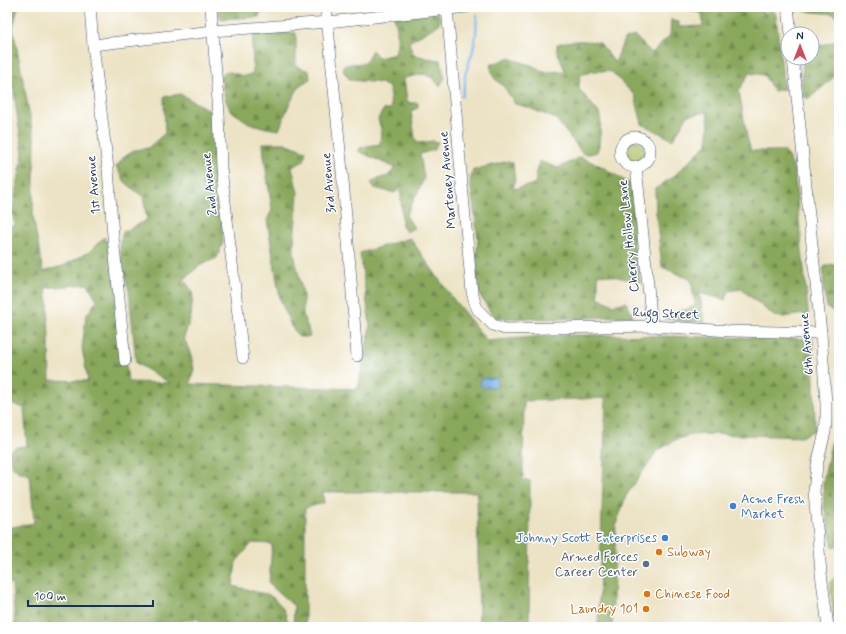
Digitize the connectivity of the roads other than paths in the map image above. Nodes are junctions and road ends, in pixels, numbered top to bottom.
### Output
1 (90, 7) edge
2 (211, 7) edge
3 (326, 7) edge
4 (467, 7) edge
5 (788, 7) edge
6 (447, 8) edge
7 (328, 22) junction
8 (789, 26) edge
9 (213, 32) junction
10 (93, 45) junction
11 (794, 66) edge
12 (636, 166) dead end
13 (652, 326) junction
14 (510, 329) joint
15 (820, 333) junction
16 (357, 356) dead end
17 (243, 358) dead end
18 (125, 361) dead end
19 (828, 627) edge

1 - 10 street, 1st Avenue
2 - 9 street, 2nd Avenue
3 - 7 street, 3rd Avenue
4 - 6 street
5 - 8 street
6 - 7 street
6 - 14 street, Marteney Avenue
7 - 9 street
7 - 16 street, 3rd Avenue
9 - 10 street
9 - 17 street, 2nd Avenue
10 - 18 street, 1st Avenue
11 - 15 street, 6th Avenue
12 - 13 street, Cherry Hollow Lane
13 - 14 street, Rugg Street
13 - 15 street, Rugg Street
15 - 19 street, 6th Avenue

